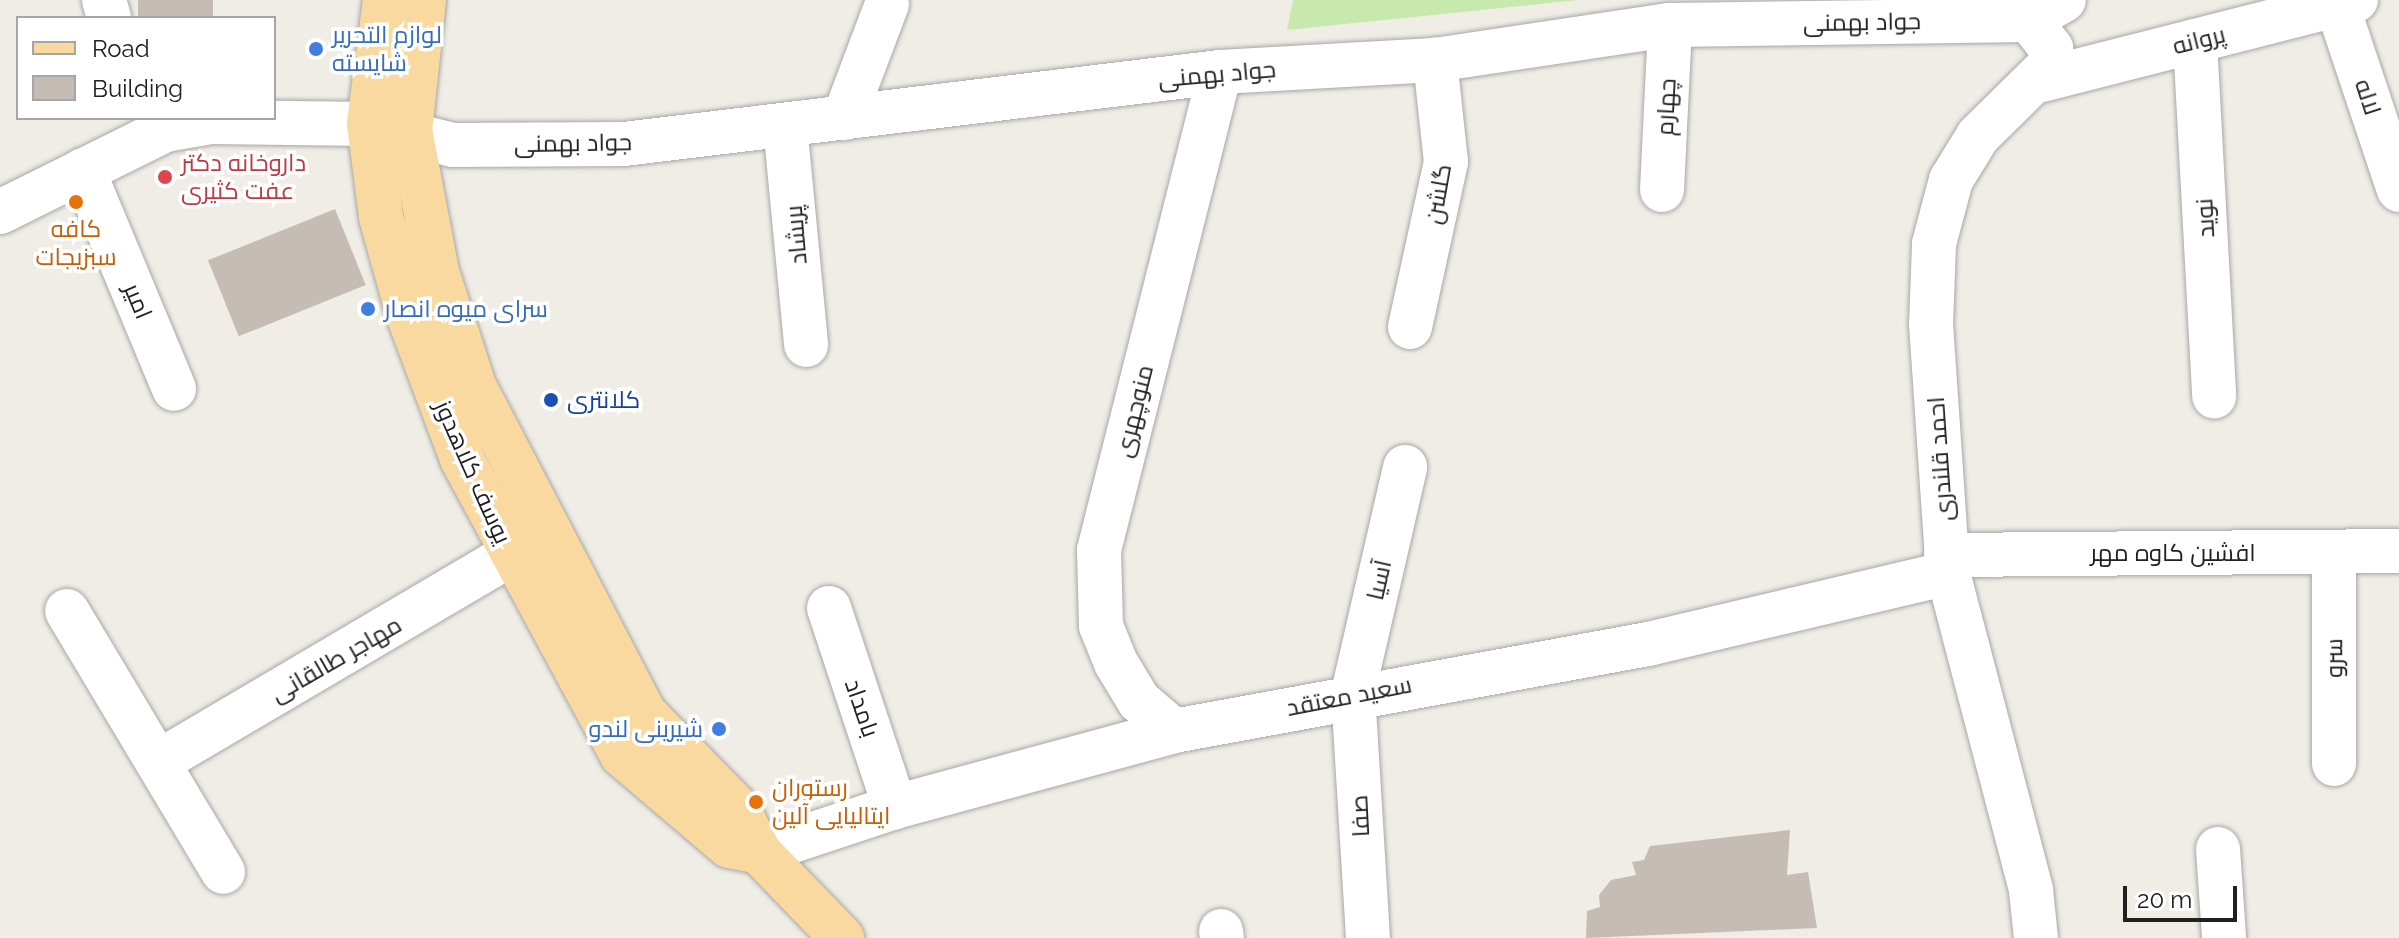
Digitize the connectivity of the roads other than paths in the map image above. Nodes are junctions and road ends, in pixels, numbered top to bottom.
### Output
1 (385, 0) edge
2 (424, 0) edge
3 (2346, 2) edge
4 (887, 4) dead end
5 (2046, 10) edge
6 (1670, 25) junction
7 (2195, 41) junction
8 (1435, 60) junction
9 (1220, 72) junction
10 (2042, 80) junction
11 (844, 118) junction
12 (785, 125) junction
13 (389, 127) junction
14 (144, 128) edge
15 (83, 170) junction
16 (1662, 190) dead end
17 (2399, 190) edge
18 (0, 212) edge
19 (1410, 327) dead end
20 (806, 345) dead end
21 (174, 389) dead end
22 (2214, 396) dead end
23 (1405, 467) dead end
24 (549, 531) junction
25 (2399, 551) edge
26 (2334, 552) junction
27 (513, 558) junction
28 (1947, 564) junction
29 (829, 608) dead end
30 (67, 611) dead end
31 (1353, 693) junction
32 (1174, 731) junction
33 (160, 761) junction
34 (2334, 764) dead end
35 (895, 807) junction
36 (2218, 849) dead end
37 (759, 852) junction
38 (223, 872) dead end
39 (842, 938) edge
40 (1368, 938) edge
41 (2036, 938) edge
42 (2224, 938) edge

1 - 13 main road, یوسف کلاهدوز
2 - 13 main road, یوسف کلاهدوز
3 - 7 street, پروانه
3 - 17 street, لاله
4 - 11 street
5 - 6 street, جواد بهمنی
5 - 10 street
6 - 8 street, جواد بهمنی
6 - 16 street, چهارم
7 - 10 street, پروانه
7 - 22 street, نوید
8 - 9 street, جواد بهمنی
8 - 19 street, گلشن
9 - 11 street, جواد بهمنی
9 - 32 street, منوچهری
10 - 28 street, احمد قلندری
11 - 12 street, جواد بهمنی
12 - 13 street, جواد بهمنی
12 - 20 street, پریشاد
13 - 14 street, جواد بهمنی
13 - 24 main road, یوسف کلاهدوز
13 - 27 main road, یوسف کلاهدوز
14 - 15 street, جواد بهمنی
15 - 18 street, جواد بهمنی
15 - 21 street, امیر
23 - 31 street, آسیا
24 - 27 street, مهاجر طالقانی
24 - 37 main road, یوسف کلاهدوز
25 - 26 street, افشین کاوه مهر
26 - 28 street, افشین کاوه مهر
26 - 34 street, سرو
27 - 33 street, مهاجر طالقانی
27 - 37 main road, یوسف کلاهدوز
28 - 31 street, سعید معتقد
28 - 41 street, احمد قلندری
29 - 35 street, بامداد
30 - 33 street
31 - 32 street, سعید معتقد
31 - 40 street, صفا
32 - 35 street, سعید معتقد
33 - 38 street
35 - 37 street, سعید معتقد
36 - 42 street
37 - 39 main road, یوسف کلاهدوز

